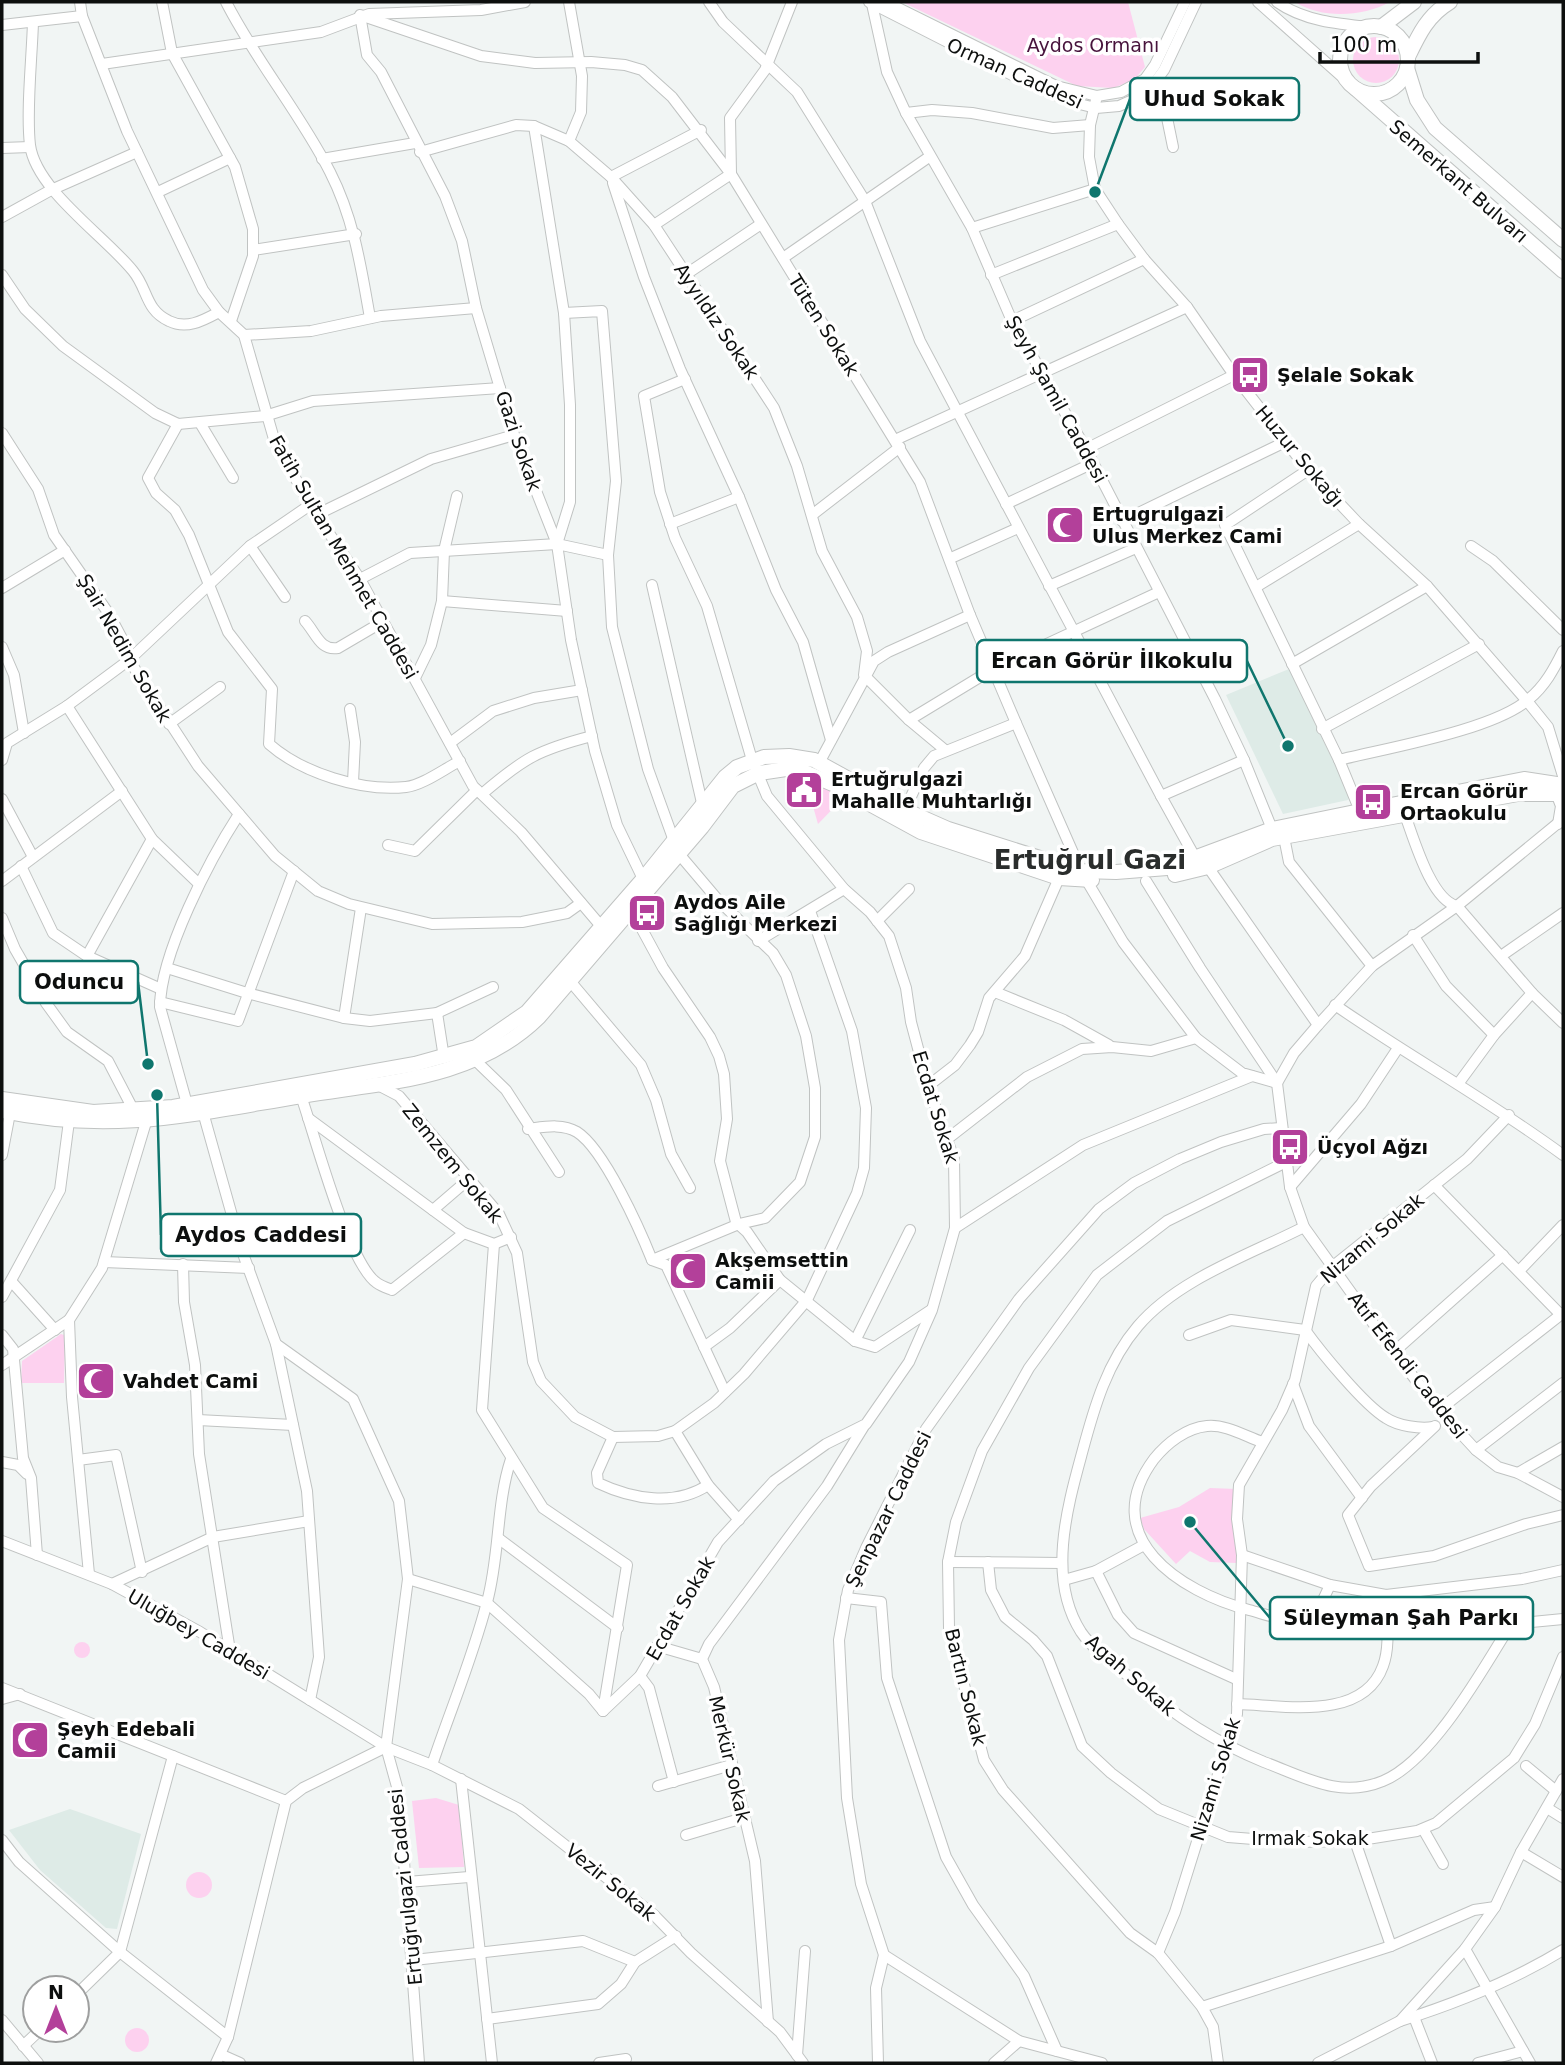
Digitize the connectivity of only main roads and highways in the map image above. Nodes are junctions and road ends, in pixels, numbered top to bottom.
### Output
1 (1414, 2) edge
2 (1450, 2) edge
3 (1375, 27) junction
4 (1408, 62) junction
5 (1352, 86) junction
6 (1563, 240) edge
7 (1563, 271) edge
8 (756, 767) junction
9 (1561, 791) edge
10 (1278, 833) junction
11 (677, 848) junction
12 (1202, 863) junction
13 (1084, 875) junction
14 (605, 931) junction
15 (2, 1098) edge
16 (196, 1107) junction
17 (6, 1112) edge

1 - 3 main road
2 - 4 main road
3 - 4 main road
3 - 5 main road
4 - 5 main road
4 - 6 main road, Semerkant Bulvarı
5 - 7 main road, Semerkant Bulvarı
8 - 11 main road
8 - 11 main road
8 - 13 main road
8 - 13 main road
9 - 10 main road
9 - 10 main road
10 - 12 main road
11 - 14 main road
11 - 14 main road
12 - 13 main road
12 - 13 main road
14 - 16 main road
14 - 16 main road
15 - 16 main road
16 - 17 main road

